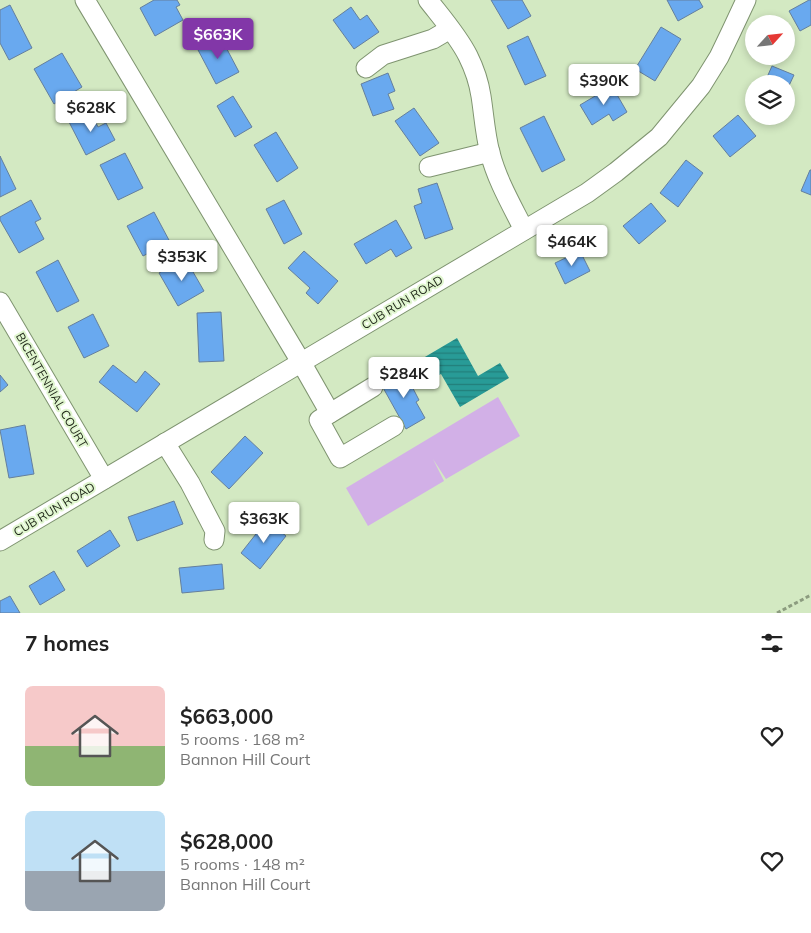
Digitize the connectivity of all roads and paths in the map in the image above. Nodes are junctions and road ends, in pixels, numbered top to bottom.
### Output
1 (85, 0) edge
2 (428, 0) edge
3 (746, 0) edge
4 (450, 28) junction
5 (366, 68) dead end
6 (490, 152) junction
7 (429, 167) dead end
8 (524, 230) junction
9 (0, 303) edge
10 (301, 362) junction
11 (373, 387) dead end
12 (330, 413) junction
13 (394, 426) dead end
14 (165, 443) junction
15 (104, 479) junction
16 (214, 540) dead end
17 (0, 541) edge
18 (811, 595) edge
19 (777, 613) edge

1 - 10 street
2 - 4 street
3 - 8 street, CUB RUN ROAD
4 - 5 street
4 - 6 street
6 - 7 street
6 - 8 street
8 - 10 street, CUB RUN ROAD
9 - 15 street, BICENTENNIAL COURT
10 - 12 street
10 - 14 street, CUB RUN ROAD
11 - 12 street
12 - 13 street
14 - 15 street, CUB RUN ROAD
14 - 16 street
15 - 17 street, CUB RUN ROAD
18 - 19 path

